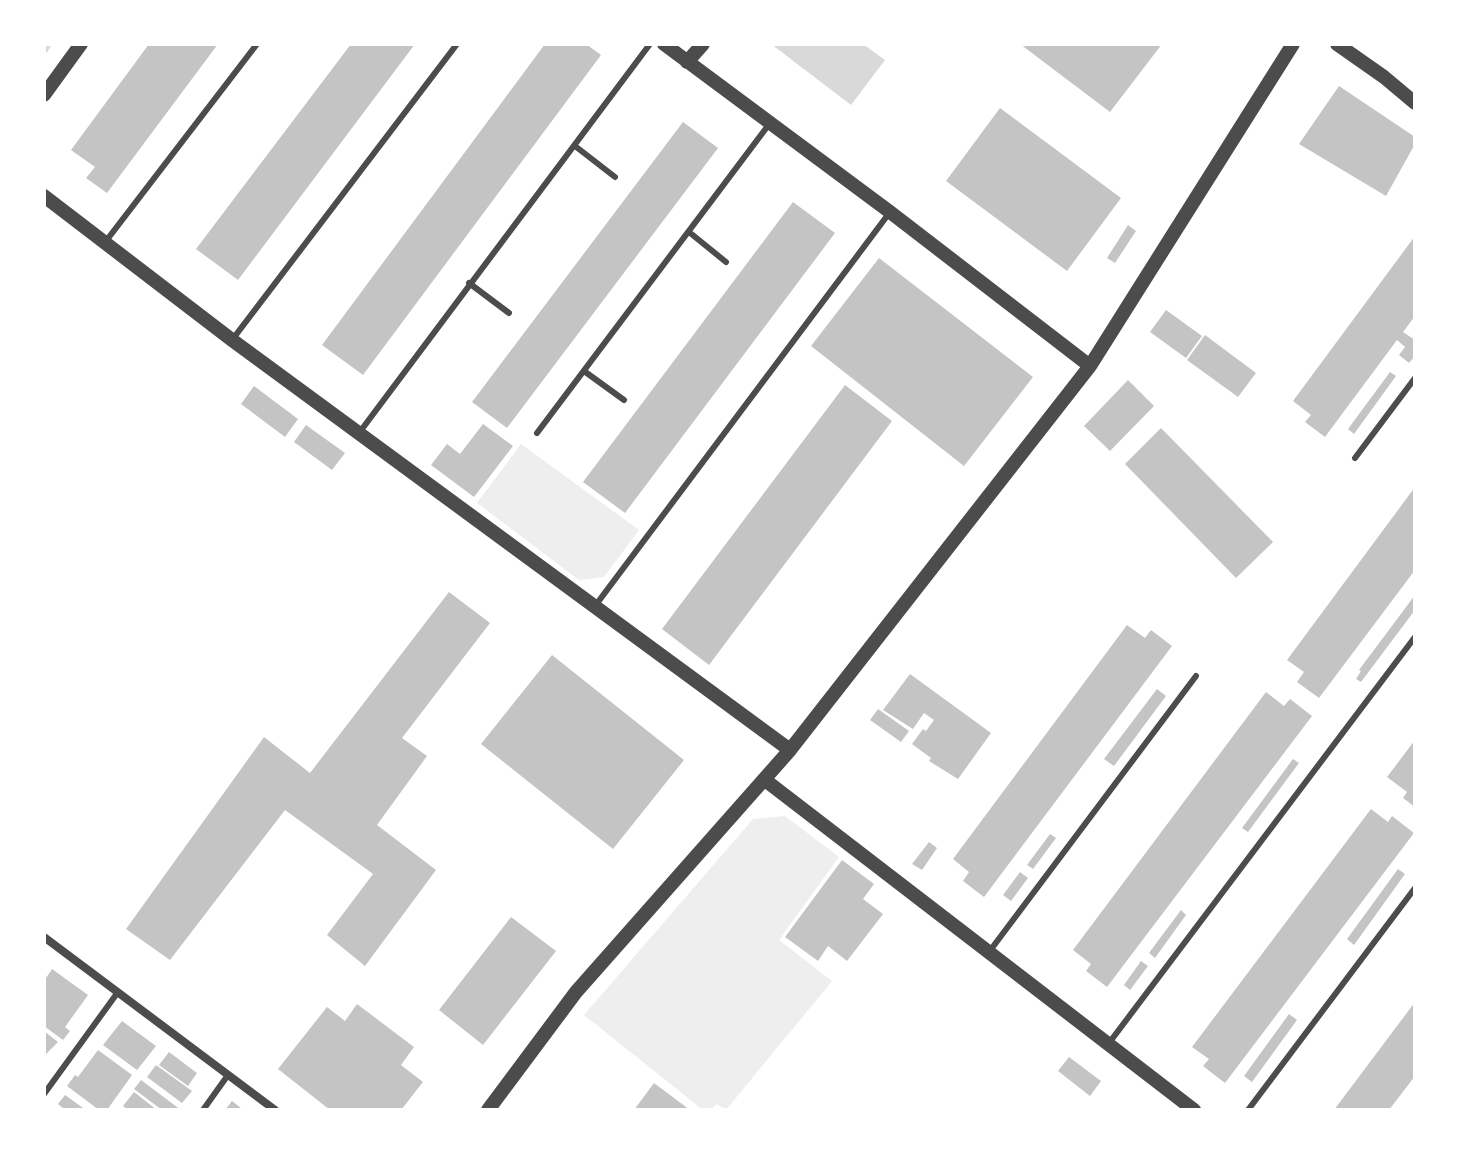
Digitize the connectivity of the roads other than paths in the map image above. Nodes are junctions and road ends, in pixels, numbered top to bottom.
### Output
1 (81, 44) edge
2 (257, 44) edge
3 (457, 44) edge
4 (650, 44) edge
5 (664, 44) edge
6 (703, 44) edge
7 (1293, 44) edge
8 (1337, 44) edge
9 (687, 62) junction
10 (44, 95) edge
11 (1415, 103) edge
12 (771, 122) junction
13 (575, 146) junction
14 (615, 177) dead end
15 (44, 196) edge
16 (890, 212) junction
17 (689, 232) junction
18 (105, 242) junction
19 (726, 262) dead end
20 (469, 283) junction
21 (509, 313) dead end
22 (232, 340) junction
23 (1090, 366) junction
24 (584, 371) junction
25 (1415, 378) edge
26 (624, 400) dead end
27 (359, 433) junction
28 (537, 433) dead end
29 (1355, 458) dead end
30 (594, 606) junction
31 (1415, 637) edge
32 (1196, 676) dead end
33 (790, 750) junction
34 (765, 780) junction
35 (1415, 888) edge
36 (44, 937) edge
37 (989, 952) junction
38 (118, 992) junction
39 (1108, 1044) junction
40 (228, 1075) junction
41 (44, 1094) edge
42 (203, 1110) edge
43 (275, 1110) edge
44 (488, 1110) edge
45 (1194, 1110) edge
46 (1248, 1110) edge

1 - 10 street
2 - 18 lane
3 - 22 lane
4 - 13 lane
5 - 9 street
6 - 9 street
7 - 23 street
8 - 11 street
9 - 12 street
12 - 16 street
12 - 17 lane
13 - 14 lane
13 - 20 lane
15 - 18 street
16 - 23 street
16 - 30 lane
17 - 19 lane
17 - 24 lane
18 - 22 street
20 - 21 lane
20 - 27 lane
22 - 27 street
23 - 33 street
24 - 26 lane
24 - 28 lane
25 - 29 lane
27 - 30 street
30 - 33 street
31 - 39 lane
32 - 37 lane
33 - 34 street
34 - 37 street
34 - 44 street
35 - 46 lane
36 - 38 street
37 - 39 street
38 - 40 street
38 - 41 lane
39 - 45 street
40 - 42 lane
40 - 43 street

